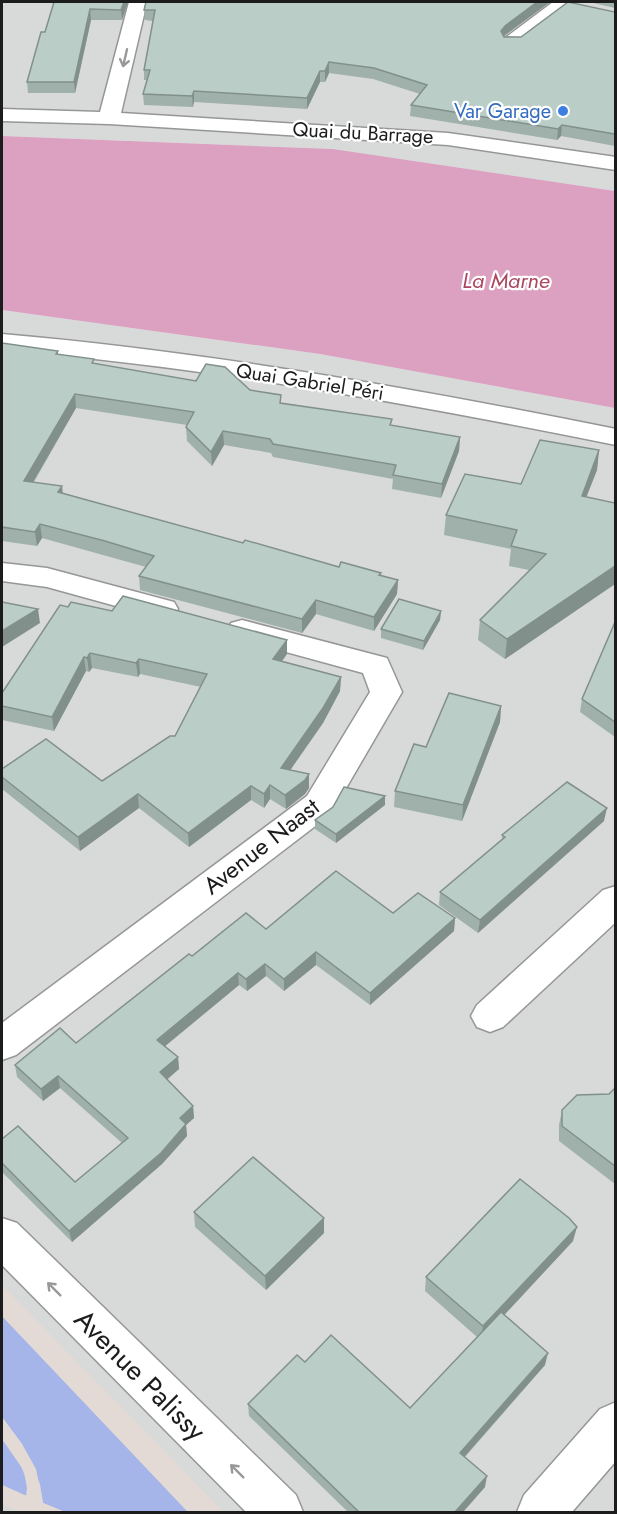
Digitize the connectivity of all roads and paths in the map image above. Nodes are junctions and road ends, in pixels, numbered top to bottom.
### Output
1 (138, 2) edge
2 (563, 2) edge
3 (585, 8) edge
4 (512, 42) edge
5 (2, 115) edge
6 (109, 118) junction
7 (615, 164) edge
8 (2, 342) edge
9 (615, 437) edge
10 (2, 572) edge
11 (615, 900) edge
12 (490, 1016) dead end
13 (2, 1044) edge
14 (2, 1237) edge
15 (615, 1425) edge
16 (279, 1512) edge
17 (541, 1512) edge

1 -> 6 street
2 - 3 street
2 - 4 street
5 - 6 street, Quai du Barrage
6 - 7 street, Quai du Barrage
8 - 9 street, Quai Gabriel Péri
10 - 13 street, Avenue Naast
11 - 12 street
16 -> 14 street, Avenue Palissy
15 - 17 street

